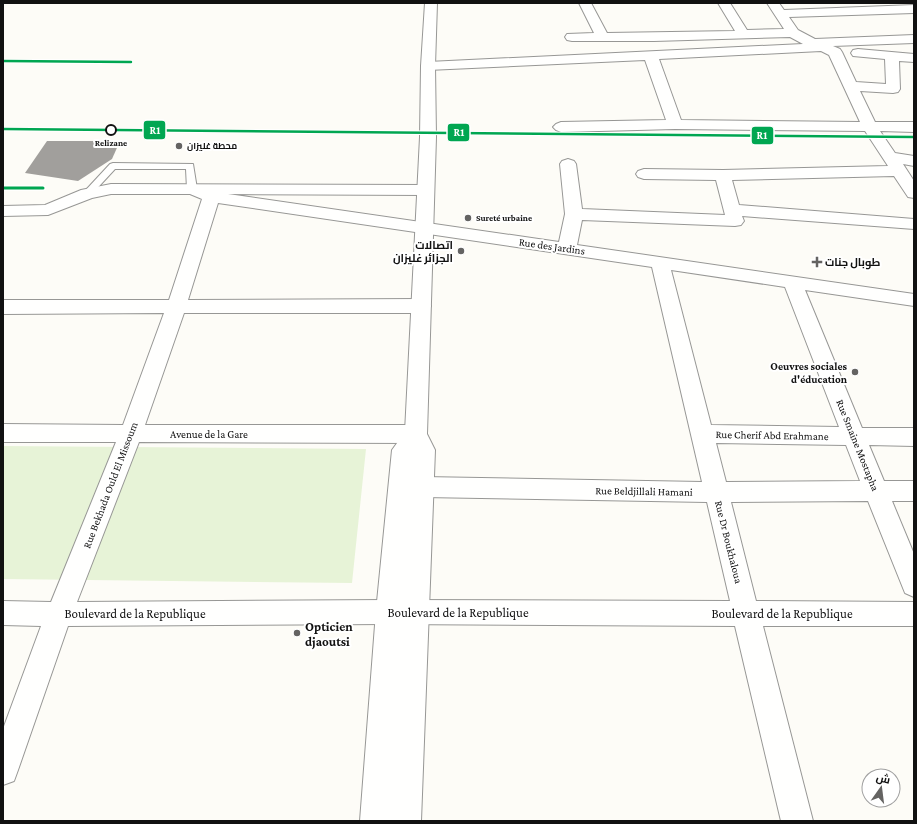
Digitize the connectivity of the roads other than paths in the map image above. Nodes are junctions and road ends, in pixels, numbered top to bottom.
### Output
1 (430, 3) edge
2 (585, 3) edge
3 (724, 3) edge
4 (815, 3) edge
5 (905, 6) edge
6 (878, 7) edge
7 (776, 8) edge
8 (914, 9) edge
9 (823, 13) junction
10 (832, 22) dead end
11 (914, 22) edge
12 (793, 33) junction
13 (743, 34) junction
14 (572, 37) dead end
15 (602, 37) junction
16 (914, 39) edge
17 (824, 48) junction
18 (650, 56) junction
19 (892, 56) junction
20 (914, 58) edge
21 (428, 66) junction
22 (851, 86) junction
23 (675, 124) junction
24 (561, 127) dead end
25 (870, 127) junction
26 (914, 127) edge
27 (914, 161) edge
28 (568, 164) dead end
29 (895, 164) junction
30 (644, 174) dead end
31 (723, 175) junction
32 (426, 190) junction
33 (202, 193) junction
34 (914, 193) edge
35 (87, 194) junction
36 (732, 210) junction
37 (3, 211) edge
38 (574, 214) junction
39 (914, 224) edge
40 (424, 228) junction
41 (567, 248) junction
42 (660, 262) junction
43 (792, 282) junction
44 (914, 300) edge
45 (421, 306) junction
46 (3, 307) edge
47 (176, 307) junction
48 (3, 433) edge
49 (130, 433) junction
50 (416, 434) junction
51 (702, 434) junction
52 (854, 436) junction
53 (914, 436) edge
54 (423, 486) junction
55 (876, 491) junction
56 (914, 491) edge
57 (716, 492) junction
58 (914, 585) edge
59 (389, 612) junction
60 (3, 613) edge
61 (417, 613) junction
62 (746, 613) junction
63 (59, 614) junction
64 (914, 614) edge
65 (3, 770) edge
66 (376, 821) edge
67 (405, 821) edge
68 (797, 821) edge

1 - 21 street
2 - 15 street
3 - 13 street
4 - 9 street
5 - 6 street
5 - 8 street
5 - 11 street
6 - 9 street
7 - 9 street
7 - 12 street
9 - 10 street
12 - 13 street
12 - 17 street
13 - 15 street
14 - 15 street
16 - 17 street
17 - 18 street
17 - 19 street
17 - 22 street
18 - 21 street
18 - 23 street
19 - 20 street
19 - 22 street
21 - 32 street
22 - 25 street
23 - 24 street
23 - 25 street
25 - 26 street
25 - 29 street
27 - 29 street
28 - 38 street
29 - 31 street
29 - 34 street
30 - 31 street
31 - 36 street
32 - 33 street
32 - 40 street
33 - 35 street
33 - 35 lane
33 - 40 street, Rue des Jardins
33 - 47 street, Rue Bekhada Ould El Missoum
35 - 37 street
36 - 38 street
36 - 39 street
38 - 41 street
40 - 41 street, Rue des Jardins
40 - 45 street
41 - 42 street, Rue des Jardins
42 - 43 street, Rue des Jardins
42 - 51 street, Rue Dr Boukhaloua
43 - 44 street, Rue des Jardins
43 - 52 street, Rue Smaine Mostapha
45 - 47 street
45 - 50 street
46 - 47 street
47 - 49 street, Rue Bekhada Ould El Missoum
48 - 49 street, Avenue de la Gare
49 - 50 street, Avenue de la Gare
49 - 63 street, Rue Bekhada Ould El Missoum
50 - 54 street
50 - 59 street
51 - 52 street, Rue Cherif Abd Erahmane
51 - 57 street, Rue Dr Boukhaloua
52 - 53 street, Rue Cherif Abd Erahmane
52 - 55 street, Rue Smaine Mostapha
54 - 57 street, Rue Beldjillali Hamani
54 - 61 street
55 - 56 street, Rue Beldjillali Hamani
55 - 57 street, Rue Beldjillali Hamani
55 - 58 street, Rue Smaine Mostapha
57 - 62 street, Rue Dr Boukhaloua
59 - 61 street, Boulevard de la Republique
59 - 63 street, Boulevard de la Republique
59 - 66 street
60 - 63 street, Boulevard de la Republique
61 - 62 street, Boulevard de la Republique
61 - 67 street
62 - 64 street, Boulevard de la Republique
62 - 68 street, Rue Dr Boukhaloua
63 - 65 street, Rue Bekhada Ould El Missoum

